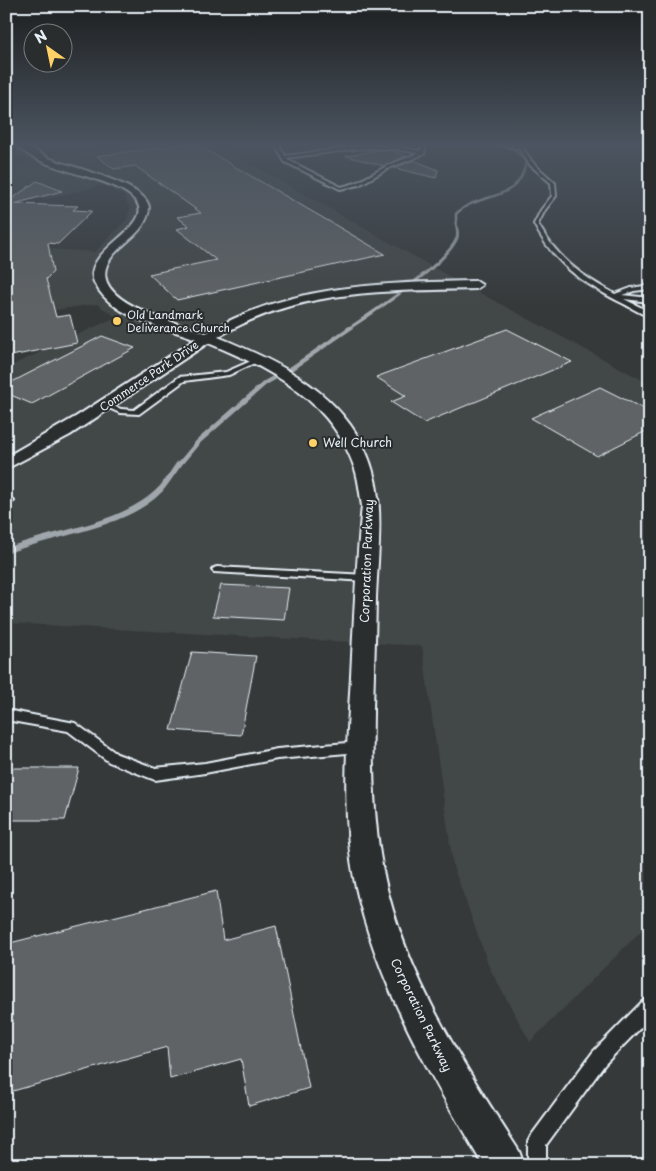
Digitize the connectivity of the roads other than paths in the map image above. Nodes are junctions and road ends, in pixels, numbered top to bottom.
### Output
1 (139, 198) edge
2 (553, 198) edge
3 (476, 285) dead end
4 (650, 287) edge
5 (616, 296) junction
6 (650, 300) edge
7 (650, 315) edge
8 (206, 338) junction
9 (260, 359) junction
10 (106, 405) junction
11 (6, 464) edge
12 (217, 570) dead end
13 (367, 578) junction
14 (6, 715) edge
15 (360, 747) junction
16 (650, 1006) edge
17 (505, 1165) edge
18 (537, 1165) edge

1 - 8 street, Corporation Parkway
2 - 5 lane
3 - 8 street, Commerce Park Drive
4 - 5 lane
5 - 6 lane
5 - 7 lane
8 - 9 street, Corporation Parkway
8 - 10 street, Commerce Park Drive
9 - 10 lane
9 - 13 street, Corporation Parkway
10 - 11 street, Commerce Park Drive
12 - 13 lane
13 - 15 street, Corporation Parkway
14 - 15 lane
15 - 17 street, Corporation Parkway
16 - 18 lane

